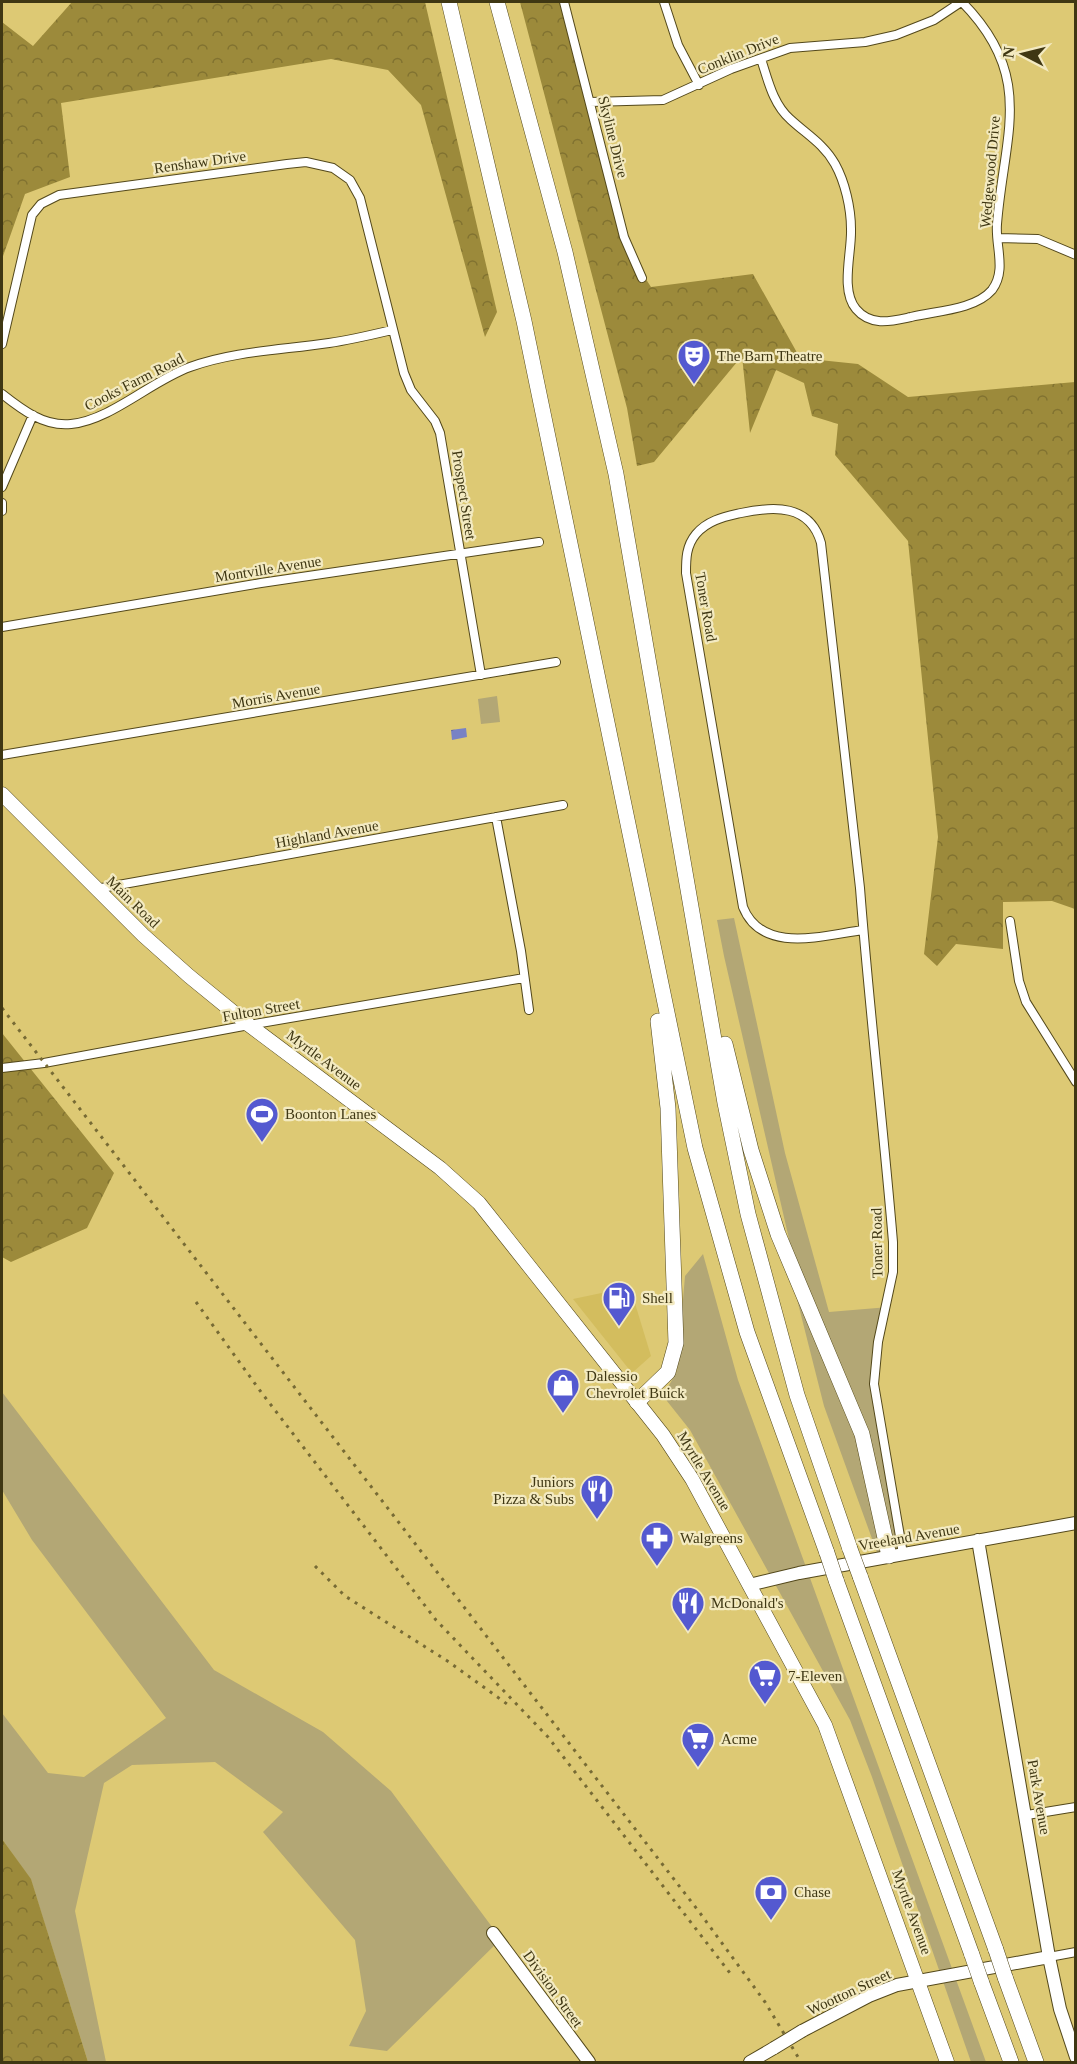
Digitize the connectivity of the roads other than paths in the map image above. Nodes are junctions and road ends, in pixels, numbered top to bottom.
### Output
1 (448, 2) edge
2 (497, 2) edge
3 (564, 2) edge
4 (663, 2) edge
5 (962, 2) edge
6 (761, 59) junction
7 (699, 85) junction
8 (590, 102) junction
9 (998, 238) junction
10 (1076, 255) edge
11 (642, 278) dead end
12 (392, 330) junction
13 (2, 344) edge
14 (2, 394) edge
15 (33, 415) junction
16 (2, 487) edge
17 (2, 503) edge
18 (2, 511) edge
19 (539, 542) dead end
20 (459, 553) junction
21 (2, 627) edge
22 (556, 663) dead end
23 (481, 675) junction
24 (2, 755) edge
25 (2, 794) edge
26 (563, 805) dead end
27 (496, 817) junction
28 (633, 846) junction
29 (96, 889) junction
30 (692, 905) junction
31 (1010, 921) dead end
32 (863, 930) junction
33 (525, 978) junction
34 (529, 1010) dead end
35 (249, 1025) junction
36 (2, 1068) edge
37 (1076, 1082) edge
38 (637, 1402) junction
39 (1076, 1523) edge
40 (978, 1540) junction
41 (896, 1555) junction
42 (749, 1585) junction
43 (1076, 1807) edge
44 (1027, 1815) junction
45 (493, 1933) dead end
46 (1076, 1952) edge
47 (1049, 1957) junction
48 (918, 1980) junction
49 (1076, 2057) edge
50 (589, 2062) edge
51 (750, 2062) edge
52 (947, 2062) edge
53 (1011, 2062) edge
54 (1036, 2062) edge

1 - 28 highway
2 - 30 highway
3 - 8 street, Skyline Drive
4 - 7 street
5 - 6 street, Conklin Drive
5 - 9 street, Wedgewood Drive
6 - 7 street, Conklin Drive
6 - 9 street, Wedgewood Drive
7 - 8 street, Conklin Drive
8 - 11 street, Skyline Drive
9 - 10 street
12 - 13 street, Renshaw Drive
12 - 15 street, Cooks Farm Road
12 - 20 street, Prospect Street
14 - 15 street, Cooks Farm Road
15 - 16 street
17 - 18 street
19 - 20 street, Montville Avenue
20 - 21 street, Montville Avenue
20 - 23 street, Prospect Street
22 - 23 street, Morris Avenue
23 - 24 street, Morris Avenue
25 - 29 main road, Main Road
26 - 27 street, Highland Avenue
27 - 29 street, Highland Avenue
27 - 33 street
28 - 38 highway
28 - 53 highway, bridge
29 - 35 main road, Main Road
30 - 41 highway
30 - 54 highway, bridge
31 - 37 street
32 - 32 street, Toner Road
32 - 41 street, Toner Road
33 - 34 street
33 - 35 street, Fulton Street
35 - 36 street, Fulton Street
35 - 38 main road, Myrtle Avenue
38 - 42 main road, Myrtle Avenue
39 - 40 street, Vreeland Avenue
40 - 41 street, Vreeland Avenue
40 - 44 street, Park Avenue
41 - 42 street, Vreeland Avenue
42 - 48 main road, Myrtle Avenue
43 - 44 street
44 - 47 street, Park Avenue
45 - 50 street, Division Street
46 - 47 street, Wootton Street
47 - 48 street, Wootton Street
47 - 49 street, Park Avenue
48 - 51 street, Wootton Street, bridge
48 - 52 main road, Myrtle Avenue

